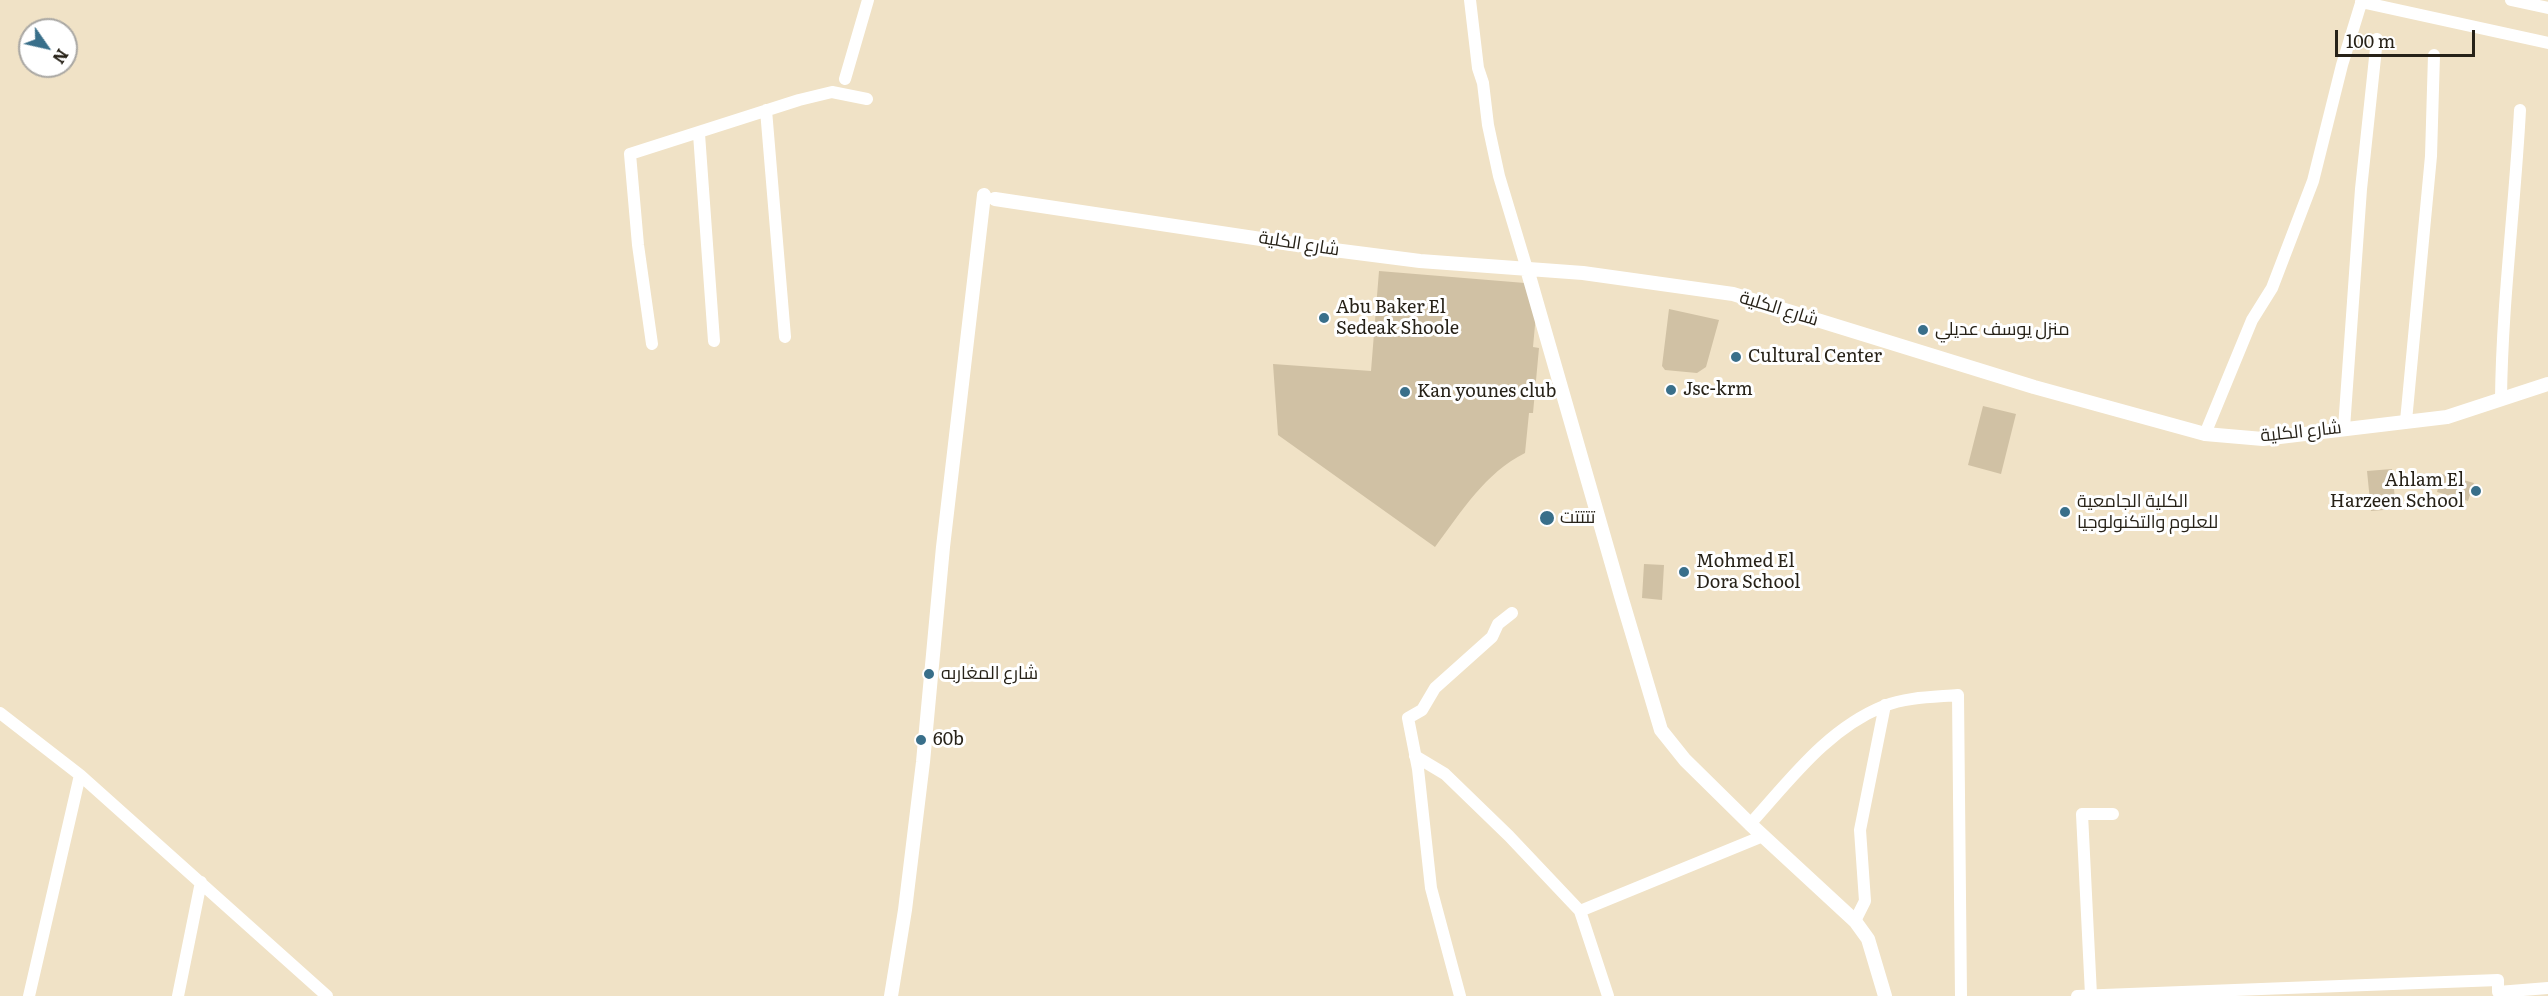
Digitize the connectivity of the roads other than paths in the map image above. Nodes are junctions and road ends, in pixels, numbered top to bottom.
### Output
1 (868, 0) edge
2 (1470, 0) edge
3 (2511, 0) edge
4 (2361, 1) edge
5 (2548, 8) edge
6 (2376, 39) dead end
7 (2548, 43) edge
8 (2434, 55) dead end
9 (845, 79) dead end
10 (867, 99) dead end
11 (766, 110) junction
12 (2520, 110) dead end
13 (699, 134) junction
14 (1527, 269) junction
15 (785, 337) dead end
16 (714, 341) dead end
17 (652, 344) dead end
18 (2548, 384) edge
19 (2500, 399) junction
20 (2406, 421) junction
21 (2344, 428) junction
22 (2205, 434) junction
23 (1512, 613) dead end
24 (1885, 705) junction
25 (0, 713) edge
26 (1415, 756) junction
27 (80, 775) junction
28 (2113, 814) dead end
29 (1749, 824) junction
30 (1763, 836) junction
31 (201, 882) junction
32 (1580, 911) junction
33 (1856, 921) junction
34 (2548, 988) edge
35 (2313, 992) edge
36 (2091, 995) edge
37 (29, 996) edge
38 (178, 996) edge
39 (327, 996) edge
40 (891, 996) edge
41 (1460, 996) edge
42 (1608, 996) edge
43 (1885, 996) edge
44 (1961, 996) edge
45 (2077, 996) edge

1 - 9 street
2 - 14 street
3 - 5 street
4 - 7 street
4 - 22 street
6 - 21 street
8 - 20 street
10 - 11 street
11 - 13 street
11 - 15 street
12 - 19 street
13 - 16 street
13 - 17 street
14 - 22 street, شارع الكلية
14 - 29 street
14 - 40 street, شارع الكلية
18 - 19 street, شارع الكلية
19 - 20 street, شارع الكلية
20 - 21 street, شارع الكلية
21 - 22 street, شارع الكلية
23 - 26 street
24 - 29 street
24 - 33 street
24 - 44 street
25 - 27 street
26 - 32 street
26 - 41 street
27 - 31 street
27 - 37 street
28 - 36 street
29 - 30 street
30 - 32 street
30 - 33 street
31 - 38 street
31 - 39 street
32 - 42 street
33 - 43 street
34 - 35 street
35 - 36 street
36 - 45 street

